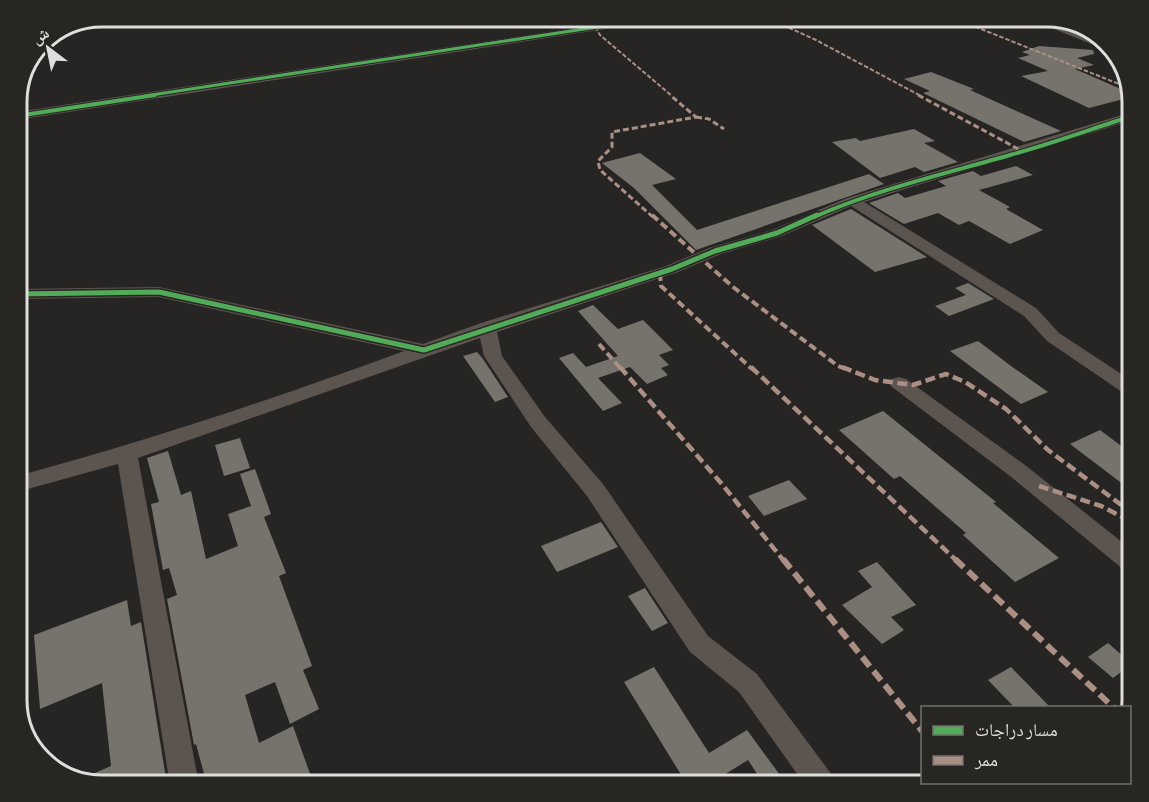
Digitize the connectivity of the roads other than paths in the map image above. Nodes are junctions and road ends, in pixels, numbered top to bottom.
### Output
1 (592, 27) edge
2 (1058, 28) edge
3 (1091, 41) edge
4 (27, 114) edge
5 (1122, 119) edge
6 (852, 201) junction
7 (27, 294) edge
8 (487, 327) junction
9 (424, 350) junction
10 (899, 383) dead end
11 (1122, 383) edge
12 (127, 454) junction
13 (27, 481) edge
14 (1122, 555) edge
15 (183, 775) edge
16 (814, 775) edge

1 - 4 street
2 - 3 street
5 - 6 street
6 - 8 street
6 - 11 street
7 - 9 street
8 - 9 street
8 - 16 street
9 - 12 street
10 - 14 street
12 - 13 street
12 - 15 street

